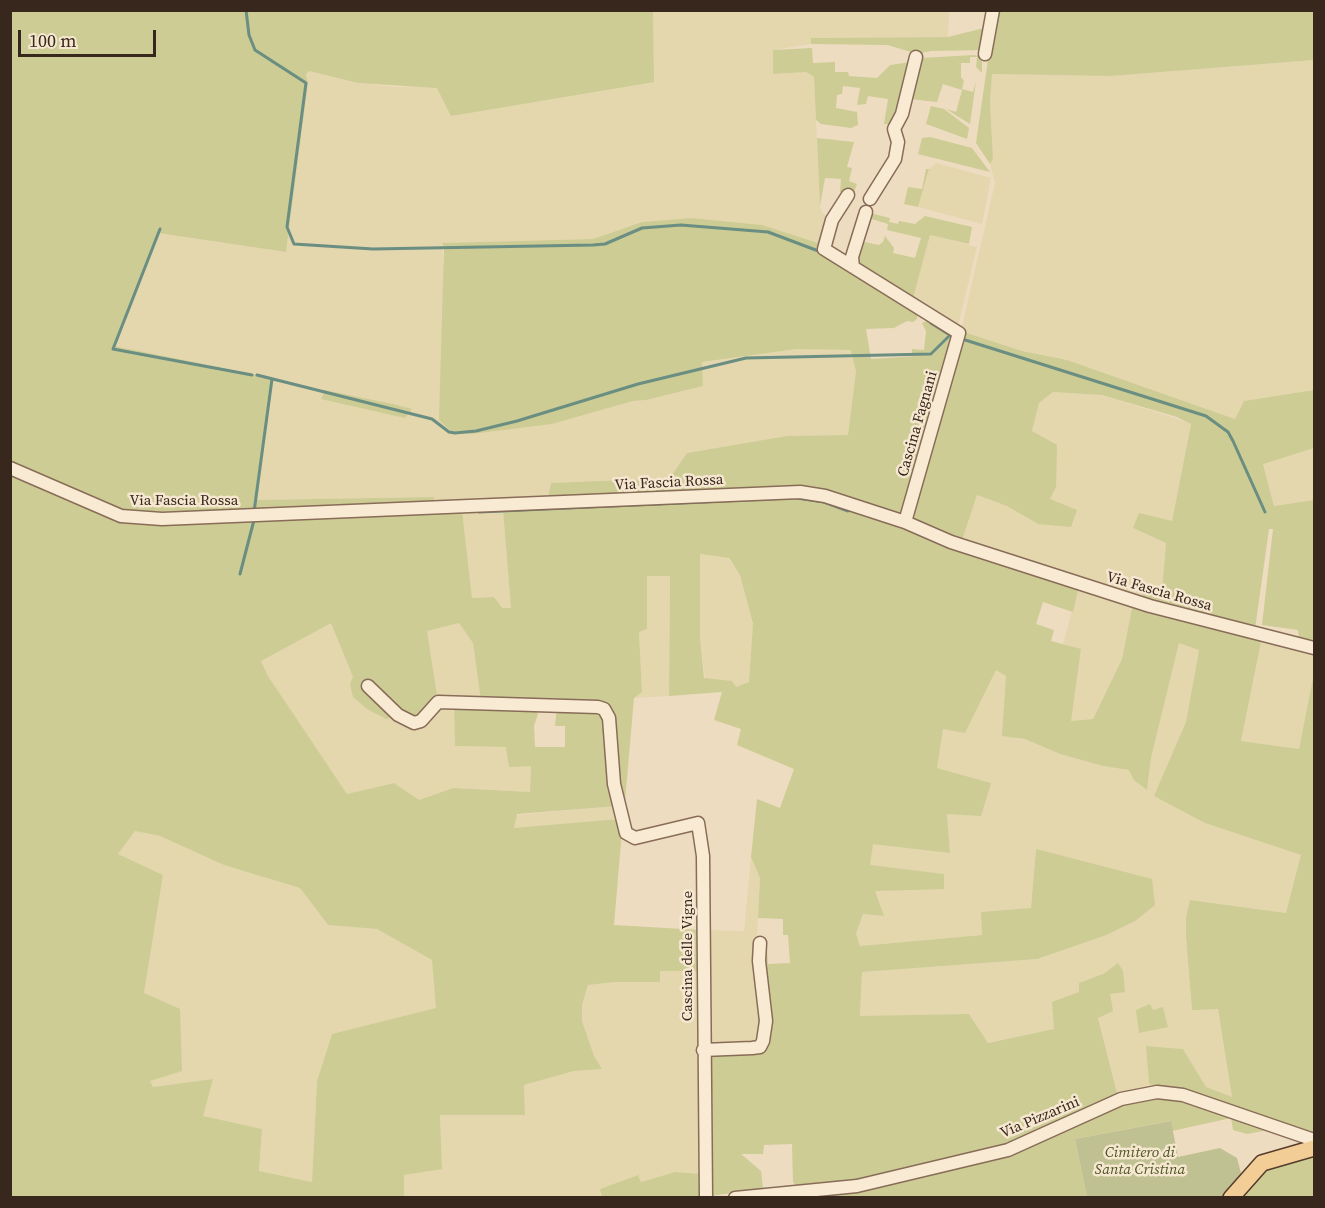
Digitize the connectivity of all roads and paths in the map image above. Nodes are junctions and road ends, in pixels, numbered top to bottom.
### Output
1 (993, 10) edge
2 (985, 54) dead end
3 (916, 57) dead end
4 (848, 195) dead end
5 (870, 199) dead end
6 (866, 212) dead end
7 (853, 267) junction
8 (10, 468) edge
9 (905, 522) junction
10 (1314, 648) edge
11 (368, 686) dead end
12 (760, 943) dead end
13 (703, 1050) junction
14 (1314, 1140) edge
15 (1314, 1148) edge
16 (706, 1197) edge
17 (735, 1197) edge
18 (1231, 1197) edge

1 - 2 street
3 - 5 street
4 - 7 street
6 - 7 street
7 - 9 street, Cascina Fagnani
8 - 9 street, Via Fascia Rossa
9 - 10 street, Via Fascia Rossa
11 - 13 street, Cascina delle Vigne
12 - 13 street
13 - 16 street, Cascina delle Vigne
14 - 17 street, Via Pizzarini
15 - 18 main road

